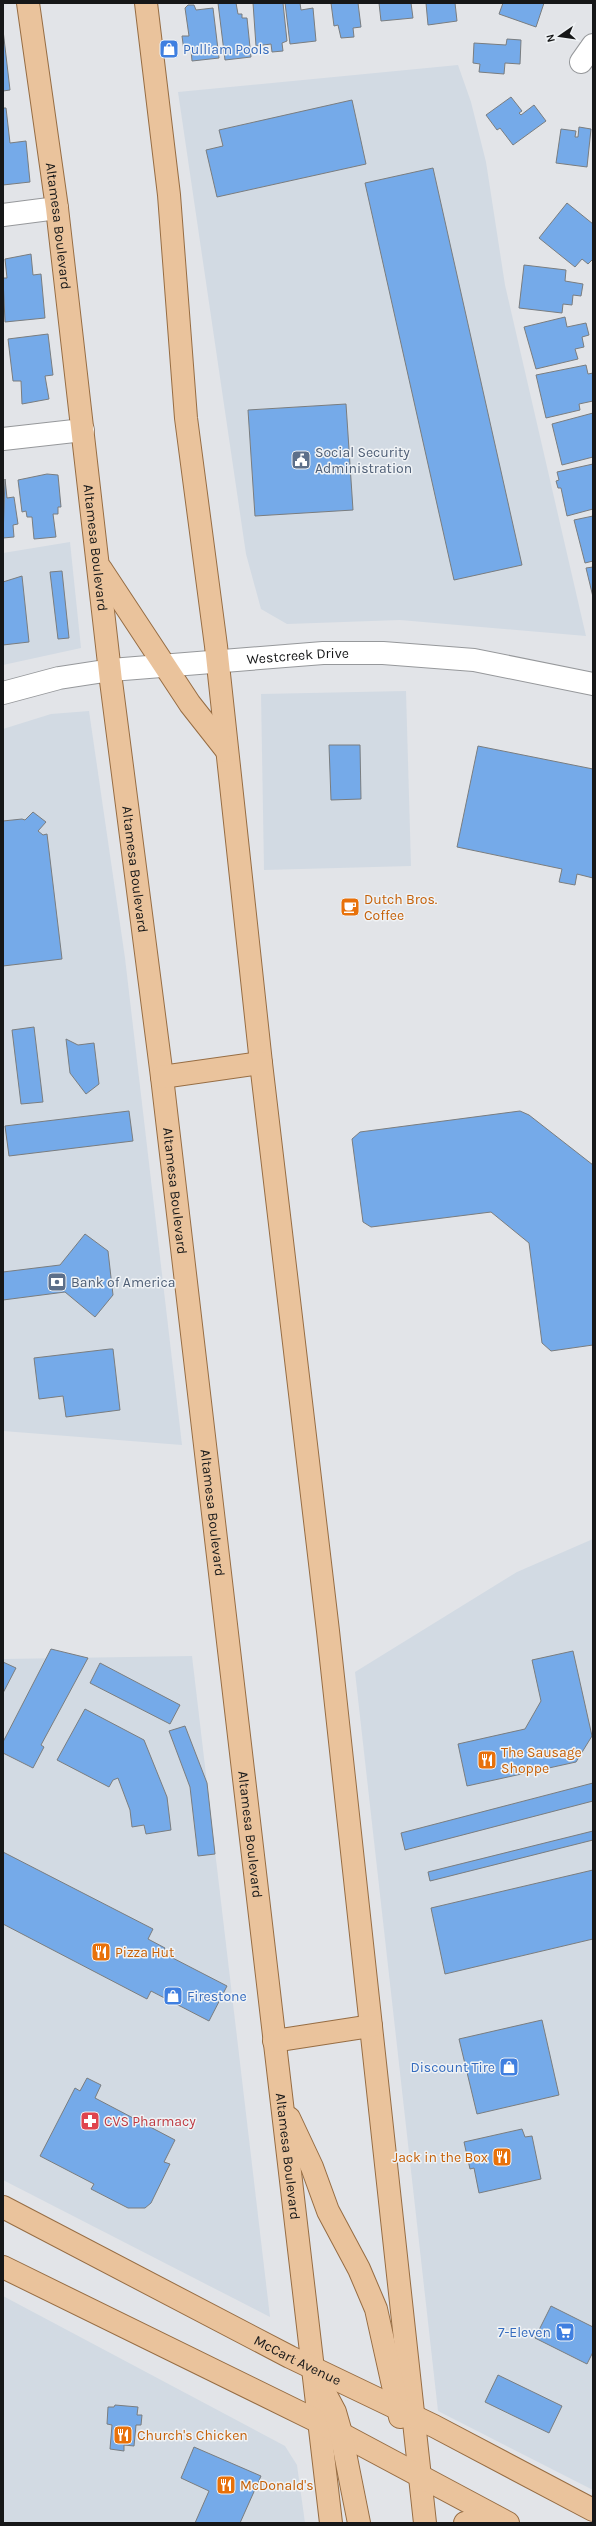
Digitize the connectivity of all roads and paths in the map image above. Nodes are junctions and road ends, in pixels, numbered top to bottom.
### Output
1 (28, 3) edge
2 (146, 3) edge
3 (57, 208) junction
4 (3, 215) edge
5 (83, 430) junction
6 (3, 438) edge
7 (99, 565) junction
8 (218, 660) junction
9 (165, 664) junction
10 (110, 670) junction
11 (593, 684) edge
12 (3, 693) edge
13 (227, 750) junction
14 (261, 1064) junction
15 (162, 1077) junction
16 (372, 2026) junction
17 (274, 2042) junction
18 (281, 2100) junction
19 (3, 2207) edge
20 (3, 2267) edge
21 (312, 2368) junction
22 (406, 2413) junction
23 (319, 2422) junction
24 (341, 2433) junction
25 (420, 2477) junction
26 (593, 2510) edge
27 (501, 2519) edge
28 (331, 2523) edge
29 (359, 2523) edge
30 (424, 2523) edge
31 (465, 2523) edge

1 - 3 main road, Altamesa Boulevard
2 - 8 main road
3 - 4 street
3 - 5 main road, Altamesa Boulevard
5 - 6 street
5 - 7 main road, Altamesa Boulevard
7 - 9 main road
7 - 10 main road, Altamesa Boulevard
8 - 9 street, Westcreek Drive
8 - 11 street, Westcreek Drive
8 - 13 main road
9 - 10 street, Westcreek Drive
9 - 13 main road
10 - 12 street, Westcreek Drive
10 - 15 main road, Altamesa Boulevard
13 - 14 main road
14 - 15 main road
14 - 16 main road
15 - 17 main road, Altamesa Boulevard
16 - 17 main road
16 - 22 main road
17 - 18 main road, Altamesa Boulevard
18 - 21 main road, Altamesa Boulevard
18 - 22 main road
19 - 21 main road, McCart Avenue
20 - 23 main road
21 - 22 main road, McCart Avenue
21 - 23 main road, Altamesa Boulevard
21 - 24 main road
22 - 25 main road
22 - 26 main road, McCart Avenue
23 - 24 main road
23 - 28 main road, Altamesa Boulevard
24 - 25 main road
24 - 29 main road
25 - 27 main road
25 - 30 main road
27 - 31 main road

